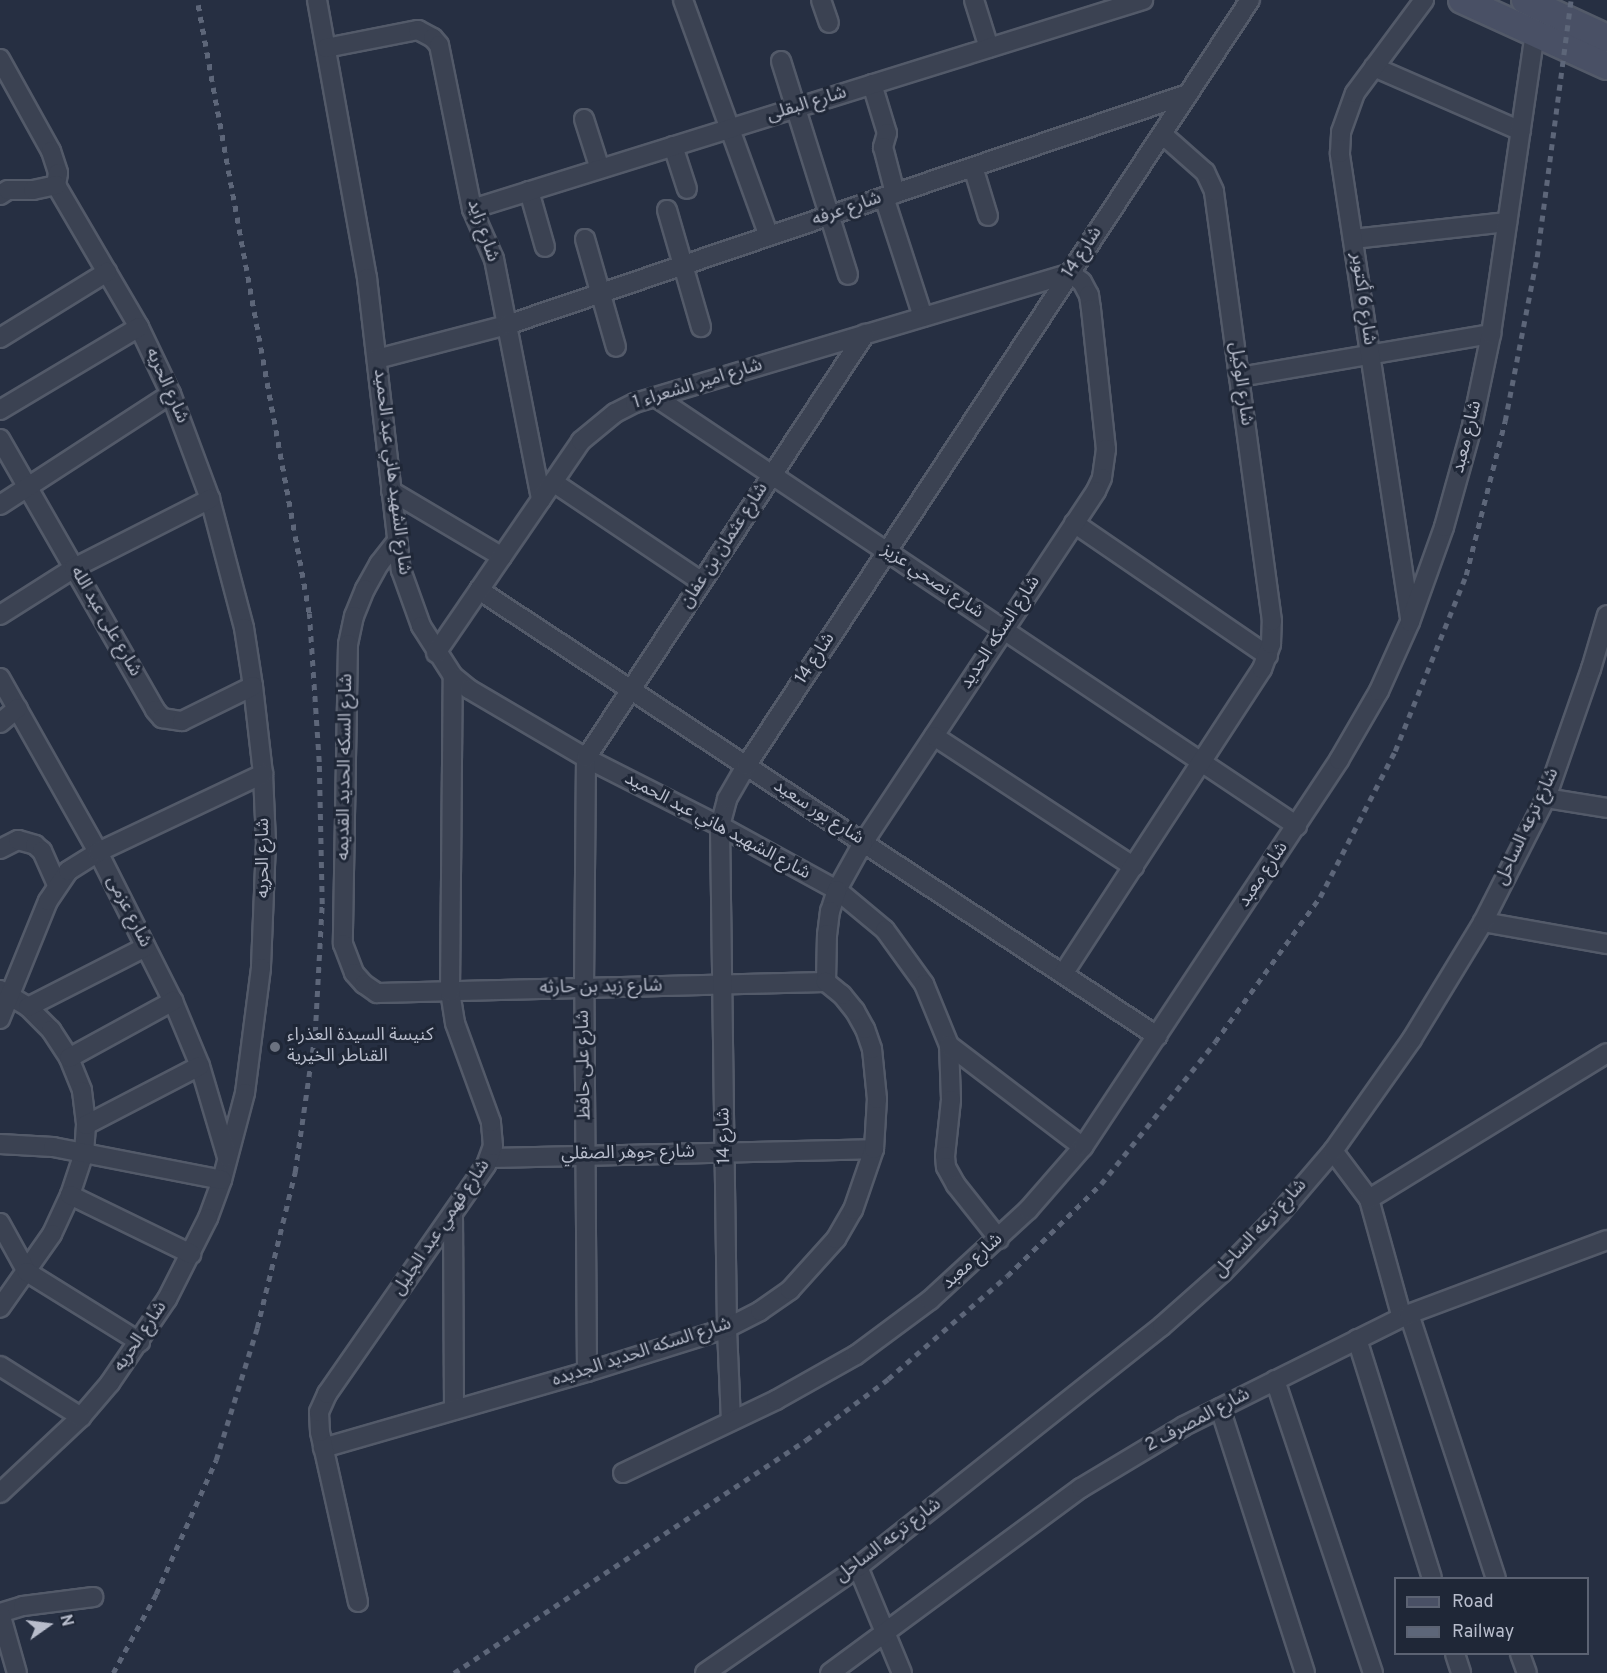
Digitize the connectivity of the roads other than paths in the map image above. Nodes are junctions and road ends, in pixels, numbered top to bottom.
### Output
1 (317, 0) edge
2 (682, 0) edge
3 (821, 0) edge
4 (974, 0) edge
5 (1143, 0) edge
6 (1250, 0) edge
7 (1424, 0) edge
8 (1462, 0) edge
9 (1525, 0) edge
10 (829, 22) dead end
11 (1535, 32) junction
12 (1607, 38) edge
13 (326, 48) junction
14 (989, 48) junction
15 (0, 59) edge
16 (781, 61) dead end
17 (1607, 66) edge
18 (1374, 67) junction
19 (872, 84) junction
20 (1188, 94) junction
21 (796, 108) junction
22 (584, 119) dead end
23 (729, 129) junction
24 (1521, 131) junction
25 (1162, 134) junction
26 (673, 146) junction
27 (973, 167) junction
28 (600, 169) junction
29 (57, 185) junction
30 (3, 187) edge
31 (687, 189) dead end
32 (529, 191) junction
33 (889, 195) junction
34 (472, 209) junction
35 (667, 210) dead end
36 (829, 216) junction
37 (988, 216) dead end
38 (1508, 222) junction
39 (769, 236) junction
40 (585, 239) dead end
41 (1353, 239) junction
42 (545, 247) dead end
43 (683, 265) junction
44 (107, 272) junction
45 (1070, 273) junction
46 (848, 275) dead end
47 (602, 293) junction
48 (922, 317) junction
49 (507, 325) junction
50 (139, 327) junction
51 (700, 327) dead end
52 (865, 334) junction
53 (1491, 334) junction
54 (0, 338) edge
55 (616, 347) dead end
56 (1370, 354) junction
57 (377, 359) junction
58 (1239, 377) junction
59 (171, 394) junction
60 (657, 398) junction
61 (0, 410) edge
62 (0, 439) edge
63 (772, 475) junction
64 (553, 482) junction
65 (27, 486) junction
66 (391, 491) junction
67 (541, 499) junction
68 (210, 500) junction
69 (0, 505) edge
70 (1074, 524) junction
71 (398, 541) junction
72 (887, 552) junction
73 (502, 557) junction
74 (74, 568) junction
75 (702, 582) junction
76 (479, 590) junction
77 (0, 615) edge
78 (1607, 615) edge
79 (1410, 622) junction
80 (1004, 630) junction
81 (436, 652) junction
82 (1268, 656) junction
83 (1599, 671) edge
84 (453, 676) junction
85 (0, 678) edge
86 (253, 686) junction
87 (631, 690) junction
88 (18, 708) junction
89 (0, 723) edge
90 (934, 736) junction
91 (586, 758) junction
92 (1202, 762) junction
93 (746, 766) junction
94 (263, 774) junction
95 (1546, 798) junction
96 (1607, 808) edge
97 (720, 826) junction
98 (1297, 826) junction
99 (863, 843) junction
100 (0, 849) edge
101 (98, 852) junction
102 (1134, 867) junction
103 (57, 885) junction
104 (837, 890) junction
105 (1483, 922) junction
106 (1607, 944) edge
107 (146, 946) junction
108 (1063, 974) junction
109 (826, 982) junction
110 (723, 985) junction
111 (584, 988) junction
112 (4, 992) edge
113 (450, 992) junction
114 (377, 993) joint
115 (173, 1001) junction
116 (28, 1007) junction
117 (0, 1019) edge
118 (1157, 1036) junction
119 (949, 1045) junction
120 (1607, 1053) edge
121 (69, 1058) junction
122 (200, 1066) junction
123 (86, 1125) junction
124 (0, 1144) edge
125 (1083, 1147) junction
126 (874, 1149) junction
127 (1333, 1150) junction
128 (725, 1152) junction
129 (84, 1153) junction
130 (586, 1155) junction
131 (490, 1158) junction
132 (228, 1160) junction
133 (222, 1180) junction
134 (70, 1195) junction
135 (1369, 1199) junction
136 (453, 1214) junction
137 (1, 1227) edge
138 (999, 1239) junction
139 (1607, 1240) edge
140 (191, 1254) junction
141 (27, 1272) junction
142 (0, 1308) edge
143 (1405, 1316) junction
144 (727, 1328) junction
145 (1358, 1339) junction
146 (140, 1342) junction
147 (0, 1366) edge
148 (587, 1372) junction
149 (1275, 1380) junction
150 (1220, 1408) junction
151 (454, 1410) junction
152 (81, 1417) junction
153 (731, 1421) junction
154 (323, 1448) junction
155 (623, 1473) dead end
156 (3, 1485) edge
157 (858, 1567) junction
158 (1432, 1577) edge
159 (1496, 1577) edge
160 (93, 1597) dead end
161 (358, 1602) dead end
162 (0, 1613) edge
163 (885, 1631) junction
164 (1456, 1655) edge
165 (1521, 1655) edge
166 (17, 1673) edge
167 (705, 1673) edge
168 (830, 1673) edge
169 (902, 1673) edge
170 (1305, 1673) edge
171 (1373, 1673) edge
172 (1461, 1673) edge
173 (1527, 1673) edge

1 - 13 street, شارع الشهيد هاني عبد الحميد
2 - 23 street
3 - 10 street
4 - 14 street
5 - 14 street, شارع البقلى
6 - 20 street, شارع 14
7 - 18 street, شارع 6 أكتوبر
8 - 11 main road
9 - 12 main road
11 - 17 main road
11 - 24 street, شارع معبد
13 - 34 street, شارع زايد
13 - 57 street, شارع الشهيد هاني عبد الحميد
14 - 19 street, شارع البقلى
15 - 29 street, شارع الحريه
16 - 21 street
18 - 24 street
18 - 41 street, شارع 6 أكتوبر
19 - 21 street, شارع البقلى
19 - 33 street
20 - 25 street, شارع 14
20 - 27 street, شارع عرفه
21 - 23 street, شارع البقلى
21 - 36 street
22 - 28 street
23 - 26 street, شارع البقلى
23 - 39 street
24 - 38 street, شارع معبد
25 - 45 street, شارع 14
25 - 58 street, شارع الوكيل
26 - 28 street, شارع البقلى
26 - 31 street
27 - 33 street, شارع عرفه
27 - 37 street
28 - 32 street, شارع البقلى
29 - 30 street
29 - 44 street, شارع الحريه
32 - 34 street, شارع البقلى
32 - 42 street
33 - 36 street, شارع عرفه
33 - 48 street
34 - 49 street, شارع زايد
35 - 43 street
36 - 39 street, شارع عرفه
36 - 46 street
38 - 41 street
38 - 53 street, شارع معبد
39 - 43 street, شارع عرفه
40 - 47 street
41 - 56 street, شارع 6 أكتوبر
43 - 47 street, شارع عرفه
43 - 51 street
44 - 50 street, شارع الحريه
44 - 54 street
45 - 48 street, شارع امير الشعراء 1
45 - 70 street, شارع السكه الحديد
45 - 72 street, شارع 14
47 - 49 street, شارع عرفه
47 - 55 street
48 - 52 street, شارع امير الشعراء 1
49 - 57 street, شارع عرفه
49 - 67 street, شارع زايد
50 - 59 street, شارع الحريه
50 - 61 street
52 - 60 street, شارع امير الشعراء 1
52 - 63 street, شارع عثمان بن عفان
53 - 56 street
53 - 79 street, شارع معبد
56 - 58 street
56 - 79 street, شارع 6 أكتوبر
57 - 66 street, شارع الشهيد هاني عبد الحميد
58 - 82 street, شارع الوكيل
59 - 65 street
59 - 68 street, شارع الحريه
60 - 63 street, شارع نصحي عزيز
60 - 64 street, شارع امير الشعراء 1
62 - 65 street, شارع على عبد الله
63 - 72 street, شارع نصحي عزيز
63 - 75 street, شارع عثمان بن عفان
64 - 67 street, شارع امير الشعراء 1
64 - 75 street
65 - 69 street
65 - 74 street, شارع على عبد الله
66 - 71 street, شارع الشهيد هاني عبد الحميد
66 - 73 street
67 - 73 street, شارع امير الشعراء 1
68 - 74 street
68 - 86 street, شارع الحريه
70 - 80 street, شارع السكه الحديد
70 - 82 street
71 - 81 street, شارع الشهيد هاني عبد الحميد
71 - 114 street, شارع السكه الحديد القديمه
72 - 80 street, شارع نصحي عزيز
72 - 93 street, شارع 14
73 - 76 street, شارع امير الشعراء 1
74 - 77 street
74 - 86 street, شارع على عبد الله
75 - 87 street, شارع عثمان بن عفان
76 - 81 street, شارع امير الشعراء 1
76 - 87 street, شارع بور سعيد
78 - 83 street, شارع ترعه الساحل
79 - 98 street, شارع معبد
80 - 90 street, شارع السكه الحديد
80 - 92 street, شارع نصحي عزيز
81 - 84 street, شارع الشهيد هاني عبد الحميد
82 - 92 street
83 - 95 street, شارع ترعه الساحل
84 - 91 street, شارع الشهيد هاني عبد الحميد
84 - 113 street, شارع فهمي عبد الجليل
85 - 88 street, شارع عزمى
86 - 94 street, شارع الحريه
87 - 91 street, شارع عثمان بن عفان
87 - 93 street, شارع بور سعيد
88 - 89 street
88 - 101 street, شارع عزمى
90 - 99 street, شارع السكه الحديد
90 - 102 street
91 - 97 street, شارع الشهيد هاني عبد الحميد
91 - 111 street, شارع على حافظ
92 - 98 street, شارع نصحي عزيز
92 - 102 street
93 - 97 street, شارع 14
93 - 99 street, شارع بور سعيد
94 - 101 street
94 - 132 street, شارع الحريه
95 - 96 street
95 - 105 street, شارع ترعه الساحل
97 - 104 street, شارع الشهيد هاني عبد الحميد
97 - 110 street, شارع 14
98 - 118 street, شارع معبد
99 - 104 street, شارع السكه الحديد
99 - 108 street, شارع بور سعيد
100 - 103 street
101 - 103 street
101 - 107 street, شارع عزمى
102 - 108 street
103 - 112 street
104 - 109 street, شارع السكه الحديد
104 - 119 street, شارع الشهيد هاني عبد الحميد
105 - 106 street
105 - 127 street, شارع ترعه الساحل
107 - 115 street, شارع عزمى
107 - 116 street
108 - 118 street, شارع بور سعيد
109 - 110 street, شارع زيد بن حارثه
109 - 126 street, شارع السكه الحديد الجديده
110 - 111 street, شارع زيد بن حارثه
110 - 128 street, شارع 14
111 - 113 street, شارع زيد بن حارثه
111 - 130 street, شارع على حافظ
112 - 116 street
112 - 117 street
113 - 114 street, شارع زيد بن حارثه
113 - 131 street, شارع فهمي عبد الجليل
115 - 121 street
115 - 122 street, شارع عزمى
116 - 121 street
118 - 125 street, شارع معبد
119 - 125 street
119 - 138 street
120 - 135 street
121 - 123 street
122 - 123 street
122 - 132 street, شارع عزمى
123 - 129 street
124 - 129 street
125 - 138 street, شارع معبد
126 - 128 street, شارع جوهر الصقلي
126 - 144 street, شارع السكه الحديد الجديده
127 - 135 street
127 - 157 street, شارع ترعه الساحل
128 - 130 street, شارع جوهر الصقلي
128 - 144 street, شارع 14
129 - 133 street
129 - 134 street
130 - 131 street, شارع جوهر الصقلي
130 - 148 street, شارع على حافظ
131 - 136 street, شارع فهمي عبد الجليل
132 - 133 street, شارع الحريه
133 - 140 street, شارع الحريه
134 - 140 street
134 - 141 street
135 - 143 street
136 - 151 street
136 - 154 street, شارع فهمي عبد الجليل
137 - 141 street
138 - 153 street, شارع معبد
139 - 143 street, شارع المصرف 2
140 - 146 street, شارع الحريه
141 - 142 street
141 - 146 street
143 - 145 street, شارع المصرف 2
143 - 159 street
144 - 148 street, شارع السكه الحديد الجديده
144 - 153 street, شارع 14
145 - 149 street, شارع المصرف 2
145 - 158 street
146 - 152 street, شارع الحريه
147 - 152 street
148 - 151 street, شارع السكه الحديد الجديده
149 - 150 street, شارع المصرف 2
149 - 171 street
150 - 163 street, شارع المصرف 2
150 - 170 street
151 - 154 street, شارع السكه الحديد الجديده
152 - 156 street, شارع الحريه
153 - 155 street, شارع معبد
154 - 161 street, شارع فهمي عبد الجليل
157 - 163 street
157 - 167 street, شارع ترعه الساحل
160 - 162 street
162 - 166 street
163 - 168 street, شارع المصرف 2
163 - 169 street
164 - 172 street
165 - 173 street

